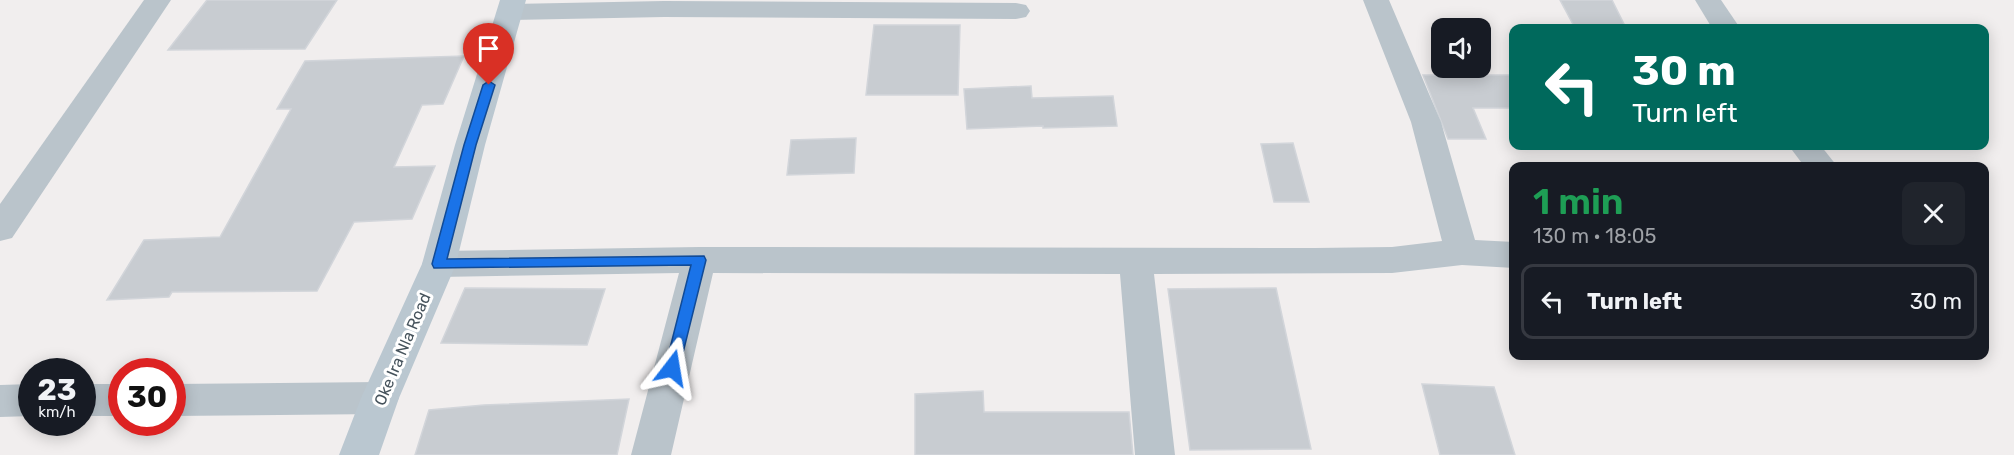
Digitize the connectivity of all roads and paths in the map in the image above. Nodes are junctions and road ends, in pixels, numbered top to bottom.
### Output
1 (158, 0) edge
2 (1376, 0) edge
3 (1708, 0) edge
4 (512, 6) edge
5 (1016, 11) dead end
6 (1723, 24) edge
7 (1807, 150) edge
8 (1818, 162) edge
9 (0, 230) edge
10 (1462, 252) junction
11 (1509, 255) edge
12 (699, 260) junction
13 (1136, 261) junction
14 (439, 264) junction
15 (380, 398) junction
16 (18, 400) edge
17 (186, 400) edge
18 (0, 401) edge
19 (359, 455) edge
20 (651, 455) edge
21 (1155, 455) edge

1 - 9 street
2 - 10 street
3 - 6 street
4 - 5 street
4 - 14 street, Oke Ira Nla Road
7 - 8 street
10 - 11 street
10 - 13 street
12 - 13 street
12 - 14 street
12 - 20 street
13 - 21 street
14 - 15 street, Oke Ira Nla Road
15 - 17 street
15 - 19 street, Oke Ira Nla Road
16 - 18 street

